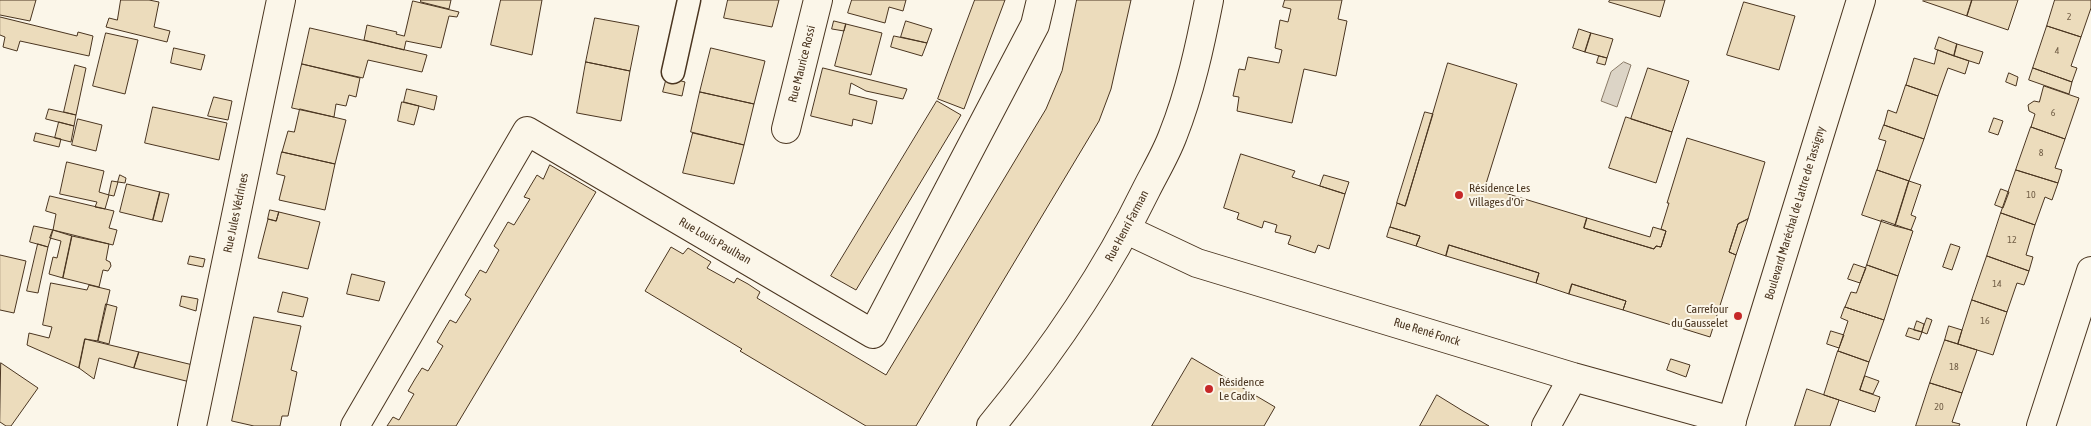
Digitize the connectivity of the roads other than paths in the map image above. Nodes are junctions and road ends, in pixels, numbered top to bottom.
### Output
1 (281, 0) edge
2 (689, 0) edge
3 (818, 0) edge
4 (1041, 0) edge
5 (1209, 0) edge
6 (1861, 0) edge
7 (673, 72) dead end
8 (786, 129) dead end
9 (1127, 230) junction
10 (2091, 271) edge
11 (1573, 376) junction
12 (1731, 423) edge
13 (192, 426) edge
14 (355, 426) edge
15 (991, 426) edge
16 (1546, 426) edge
17 (2041, 426) edge

1 - 13 street, Rue Jules Védrines
2 - 7 street
3 - 8 street, Rue Maurice Rossi
4 - 14 street, Rue Louis Paulhan
5 - 9 street, Rue Henri Farman
6 - 12 street, Boulevard Maréchal de Lattre de Tassigny
9 - 11 street, Rue René Fonck
9 - 15 street, Rue Henri Farman
10 - 17 street
11 - 12 street, Rue René Fonck
11 - 16 street

